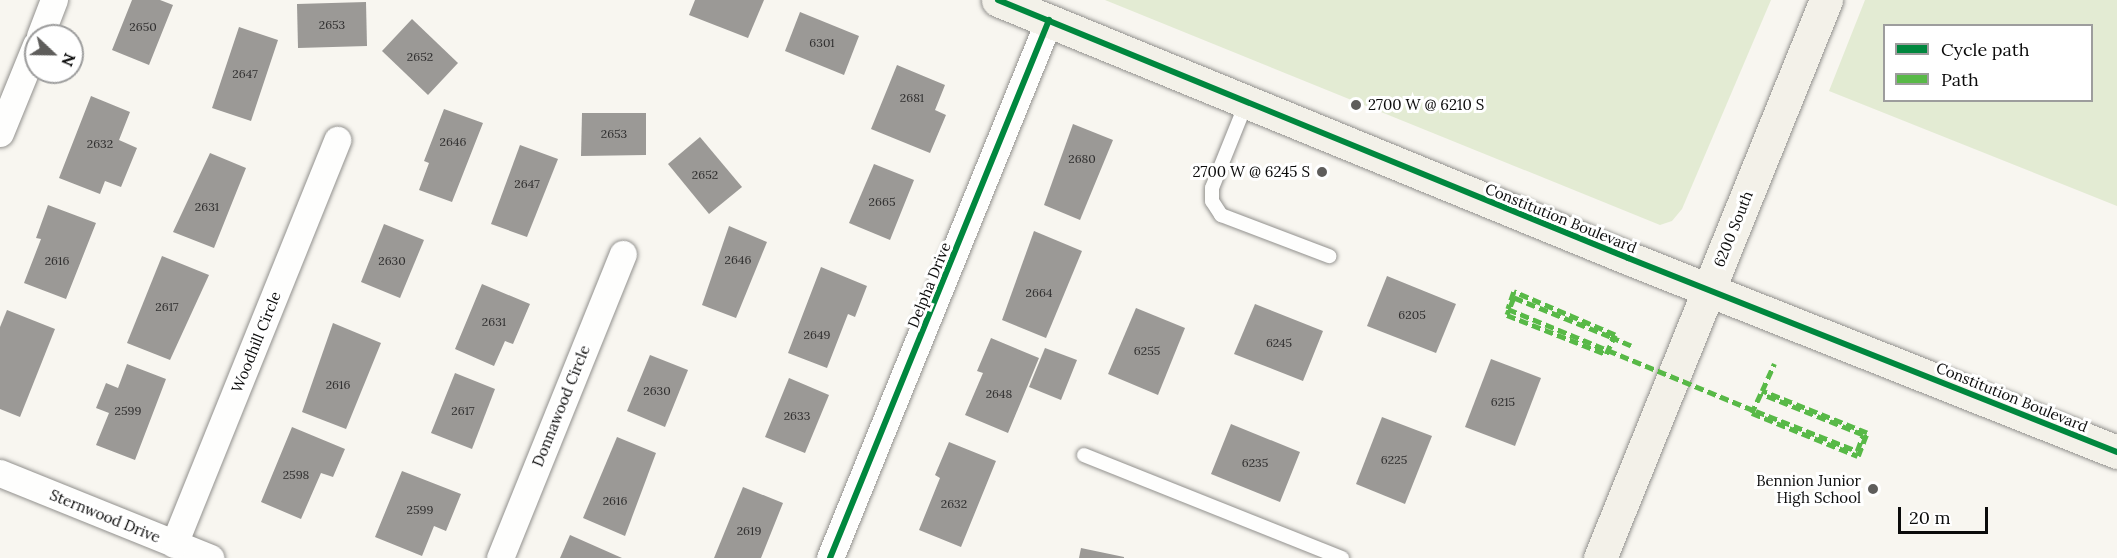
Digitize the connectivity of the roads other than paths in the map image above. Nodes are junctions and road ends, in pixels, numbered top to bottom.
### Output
1 (54, 0) edge
2 (998, 0) edge
3 (1826, 0) edge
4 (1049, 21) junction
5 (45, 24) edge
6 (24, 75) edge
7 (1247, 101) junction
8 (0, 134) edge
9 (337, 140) dead end
10 (623, 254) dead end
11 (1329, 256) dead end
12 (1708, 289) junction
13 (2117, 452) edge
14 (1084, 455) dead end
15 (0, 473) edge
16 (174, 544) junction
17 (210, 558) edge
18 (500, 558) edge
19 (830, 558) edge
20 (1342, 558) edge
21 (1600, 558) edge

1 - 5 street
2 - 4 main road, Constitution Boulevard
3 - 12 main road, 6200 South
4 - 7 main road, Constitution Boulevard
4 - 19 street, Delpha Drive
6 - 8 street
7 - 11 lane
7 - 12 main road, Constitution Boulevard
9 - 16 street, Woodhill Circle
10 - 18 street, Donnawood Circle
12 - 13 main road, Constitution Boulevard
12 - 21 main road, 6200 South
14 - 20 lane
15 - 16 street, Sternwood Drive
16 - 17 street, Sternwood Drive

